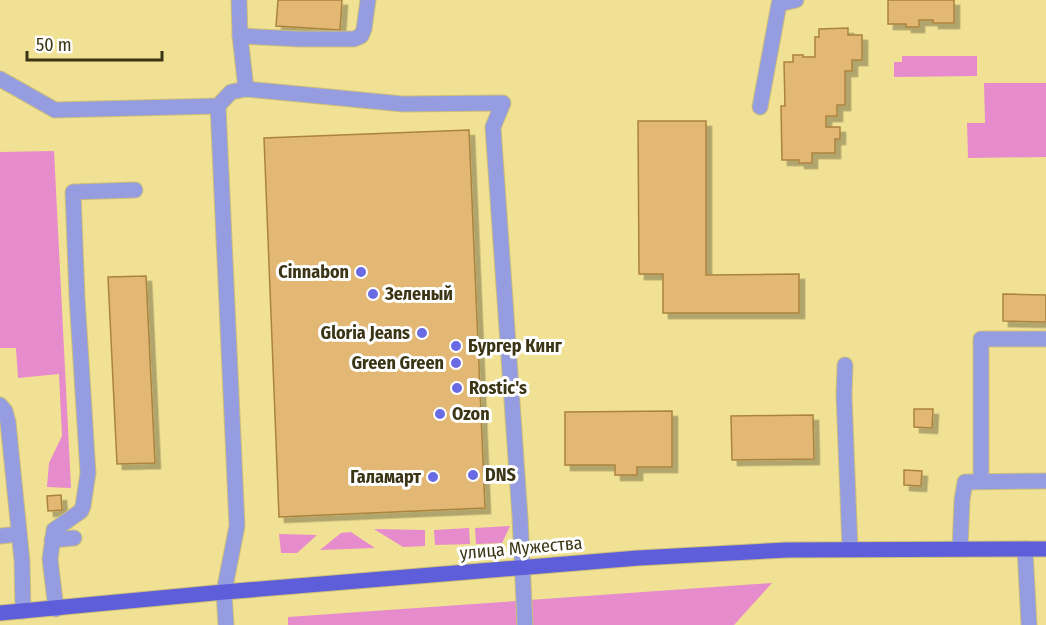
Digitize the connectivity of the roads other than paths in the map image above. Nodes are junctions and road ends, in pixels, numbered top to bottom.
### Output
1 (239, 0) edge
2 (368, 0) edge
3 (796, 0) edge
4 (779, 2) edge
5 (240, 36) junction
6 (0, 79) edge
7 (246, 89) junction
8 (219, 106) junction
9 (760, 106) dead end
10 (135, 190) dead end
11 (1046, 339) edge
12 (845, 365) dead end
13 (0, 405) edge
14 (981, 481) junction
15 (1046, 481) edge
16 (19, 534) junction
17 (0, 536) edge
18 (74, 538) dead end
19 (52, 540) junction
20 (850, 549) junction
21 (960, 549) junction
22 (1025, 549) junction
23 (1046, 549) edge
24 (523, 567) junction
25 (224, 592) junction
26 (56, 609) junction
27 (23, 611) junction
28 (0, 613) edge
29 (226, 625) edge
30 (525, 625) edge
31 (1029, 625) edge

1 - 5 lane
2 - 5 lane
3 - 4 lane
4 - 9 lane
5 - 7 lane
6 - 8 lane
7 - 8 lane
7 - 24 lane
8 - 25 lane
10 - 19 lane
11 - 14 lane
12 - 20 lane
13 - 16 lane
14 - 15 lane
14 - 21 lane
16 - 17 lane
16 - 27 lane
18 - 19 lane
19 - 26 lane
20 - 21 main road, улица Мужества
20 - 24 main road, улица Мужества
21 - 22 main road, улица Мужества
22 - 23 main road, улица Мужества
22 - 31 lane
24 - 25 main road, улица Мужества
24 - 30 lane
25 - 26 main road, улица Мужества
25 - 29 lane
26 - 27 main road, улица Мужества
27 - 28 main road, улица Мужества

